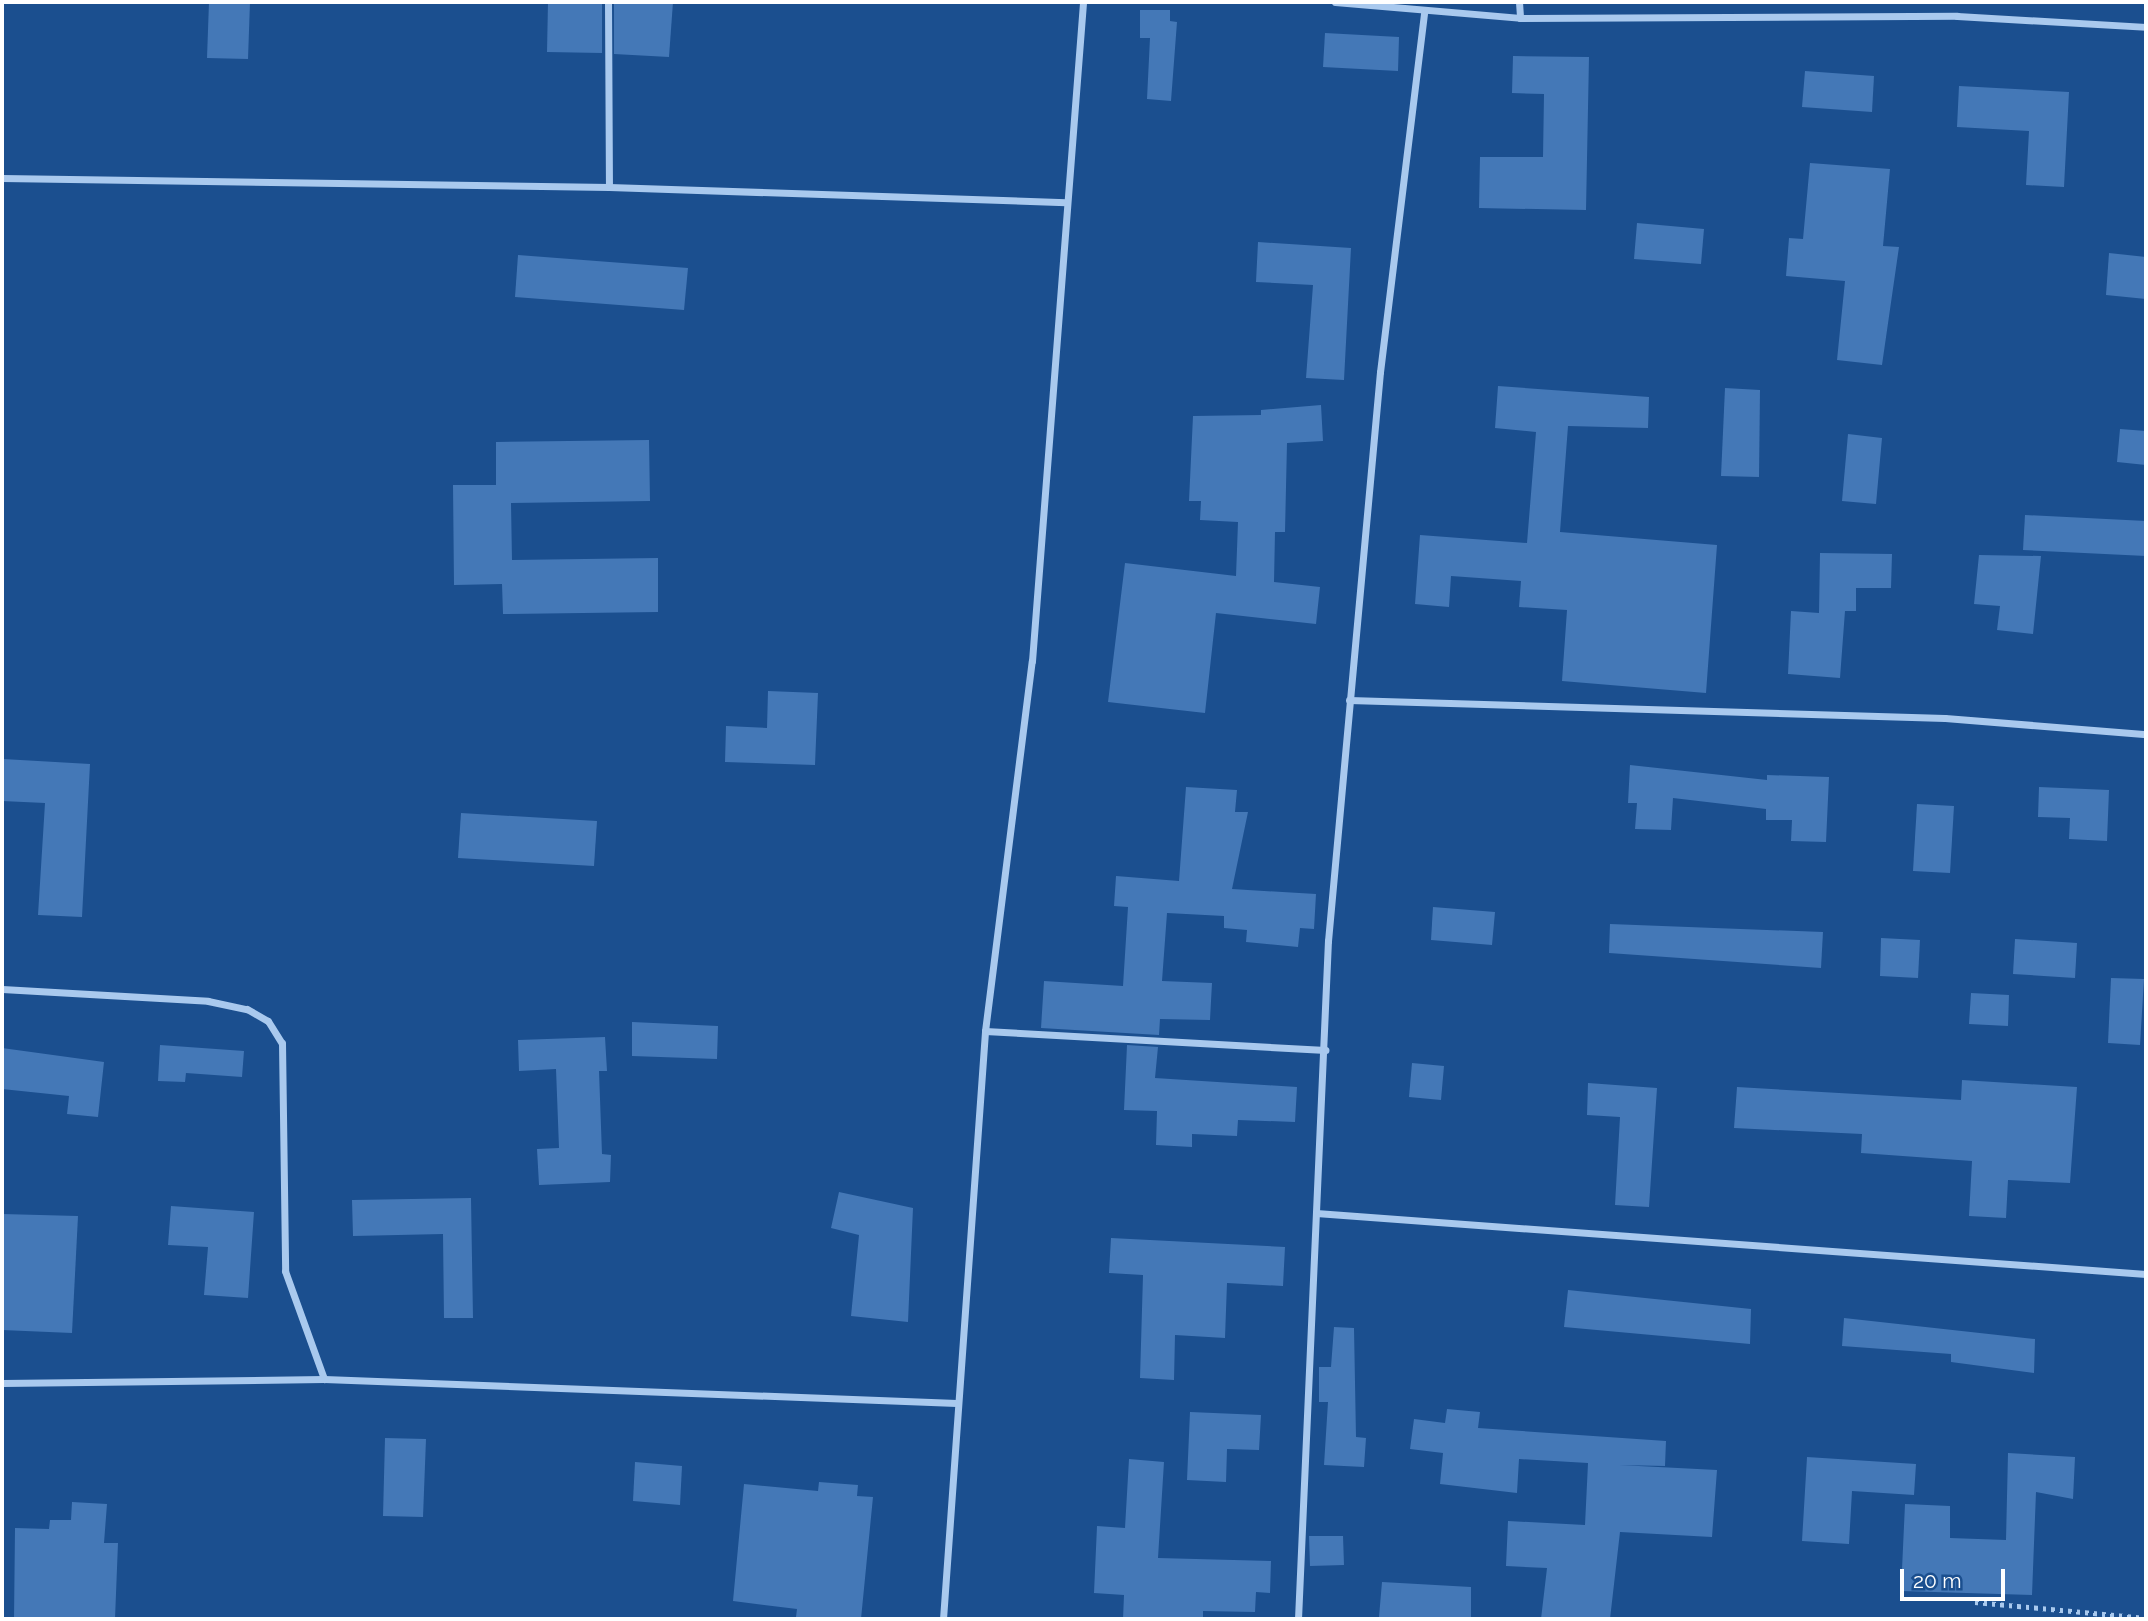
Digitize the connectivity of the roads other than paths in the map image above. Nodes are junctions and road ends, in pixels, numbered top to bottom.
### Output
1 (608, 2) edge
2 (1083, 2) edge
3 (1335, 2) edge
4 (1519, 2) edge
5 (1424, 13) junction
6 (1520, 18) junction
7 (2146, 27) edge
8 (2, 178) edge
9 (609, 187) junction
10 (1066, 202) junction
11 (1349, 700) junction
12 (2146, 734) edge
13 (2, 989) edge
14 (985, 1031) junction
15 (1325, 1050) junction
16 (1316, 1213) junction
17 (2146, 1273) edge
18 (324, 1379) junction
19 (2, 1383) edge
20 (957, 1403) junction
21 (943, 1619) edge
22 (1298, 1619) edge

1 - 9 street
2 - 10 street
3 - 5 street
4 - 6 street
5 - 6 street
5 - 11 street
6 - 7 street
8 - 9 street
9 - 10 street
10 - 14 street
11 - 12 street
11 - 15 street
13 - 18 street
14 - 15 street
14 - 20 street
15 - 16 street
16 - 17 street
16 - 22 street
18 - 19 street
18 - 20 street
20 - 21 street

